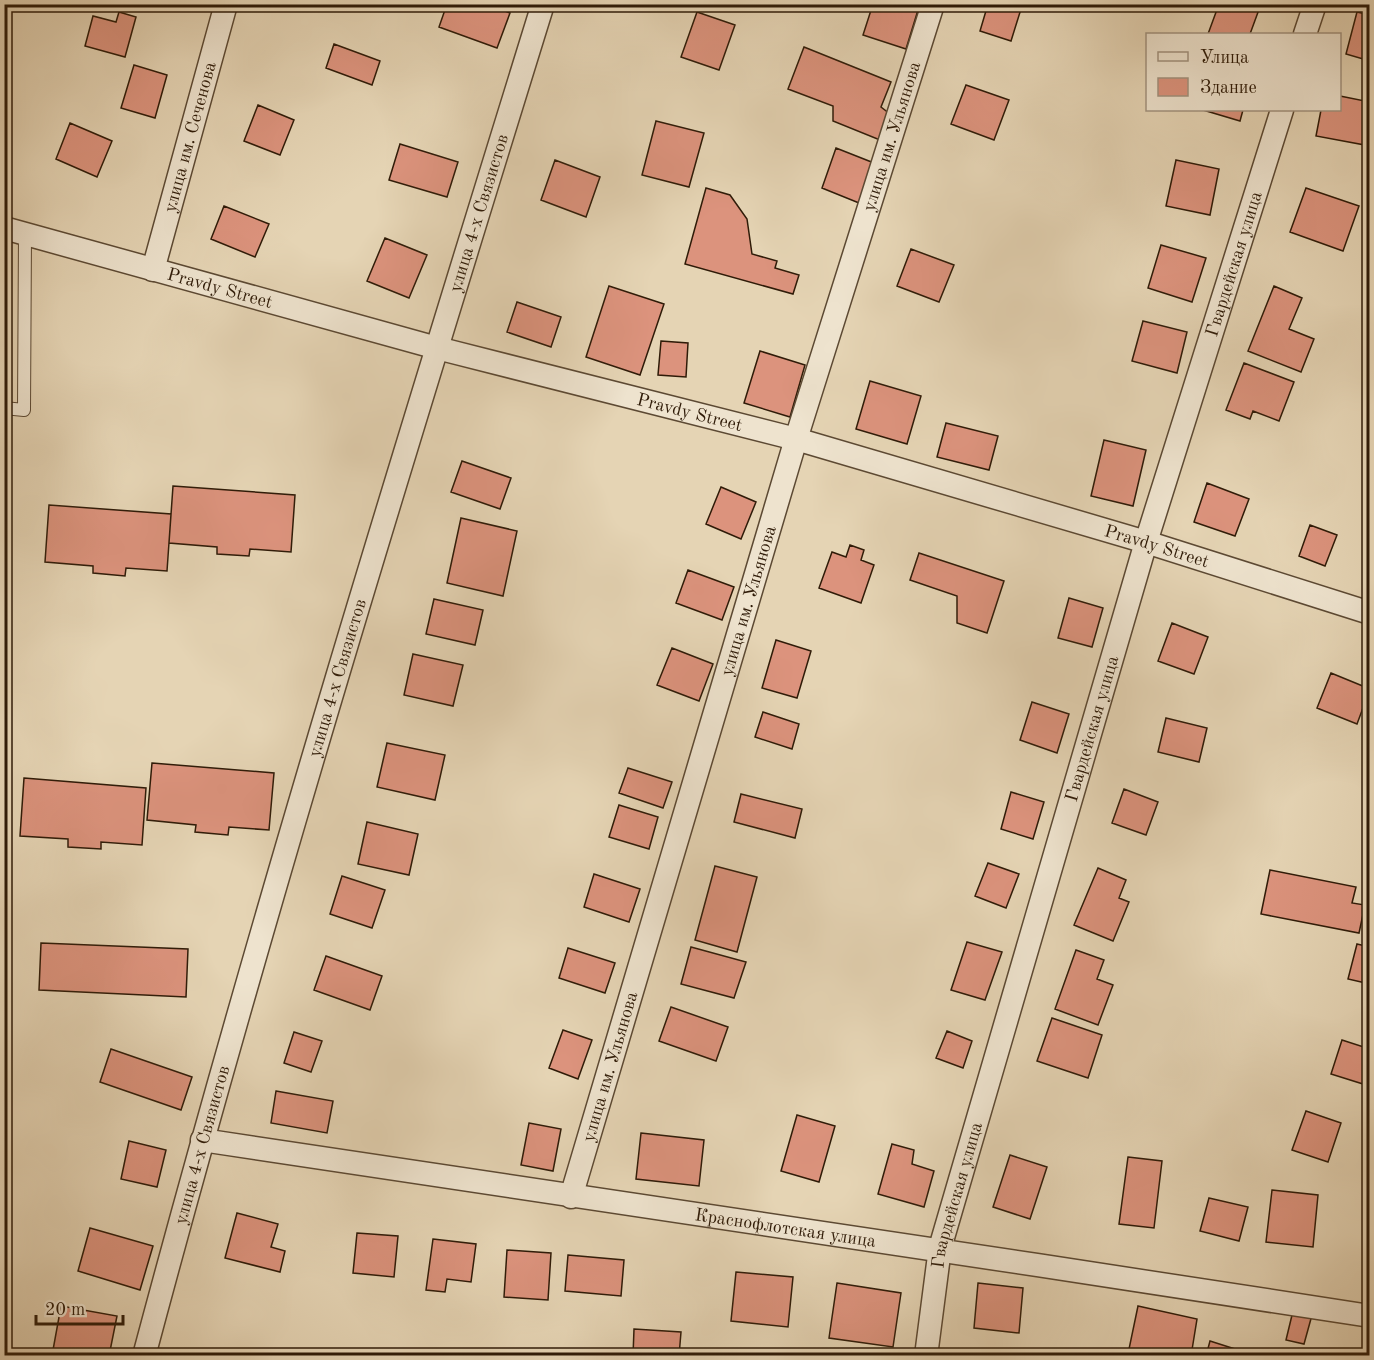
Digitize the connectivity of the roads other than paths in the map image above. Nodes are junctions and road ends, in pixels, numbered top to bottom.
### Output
1 (226, 4) edge
2 (543, 4) edge
3 (933, 4) edge
4 (1315, 4) edge
5 (1305, 33) edge
6 (1282, 111) edge
7 (4, 228) edge
8 (4, 233) edge
9 (27, 234) junction
10 (153, 270) junction
11 (436, 348) junction
12 (4, 408) edge
13 (796, 439) junction
14 (1146, 542) junction
15 (1370, 613) edge
16 (202, 1140) junction
17 (571, 1197) junction
18 (940, 1248) junction
19 (1370, 1316) edge
20 (144, 1356) edge
21 (926, 1356) edge

1 - 10 street, улица им. Сеченова
2 - 11 street, улица 4-х Связистов
3 - 13 street, улица им. Ульянова
4 - 5 street
6 - 14 street, Гвардейская улица
7 - 9 street, Pravdy Street
8 - 9 lane
9 - 10 street, Pravdy Street
9 - 12 lane
10 - 11 street, Pravdy Street
11 - 13 street, Pravdy Street
11 - 16 street, улица 4-х Связистов
13 - 14 street, Pravdy Street
13 - 17 street, улица им. Ульянова
14 - 15 street, Pravdy Street
14 - 18 street, Гвардейская улица
16 - 17 street, Краснофлотская улица
16 - 20 street, улица 4-х Связистов
17 - 18 street, Краснофлотская улица
18 - 19 street, Краснофлотская улица
18 - 21 street, Гвардейская улица

